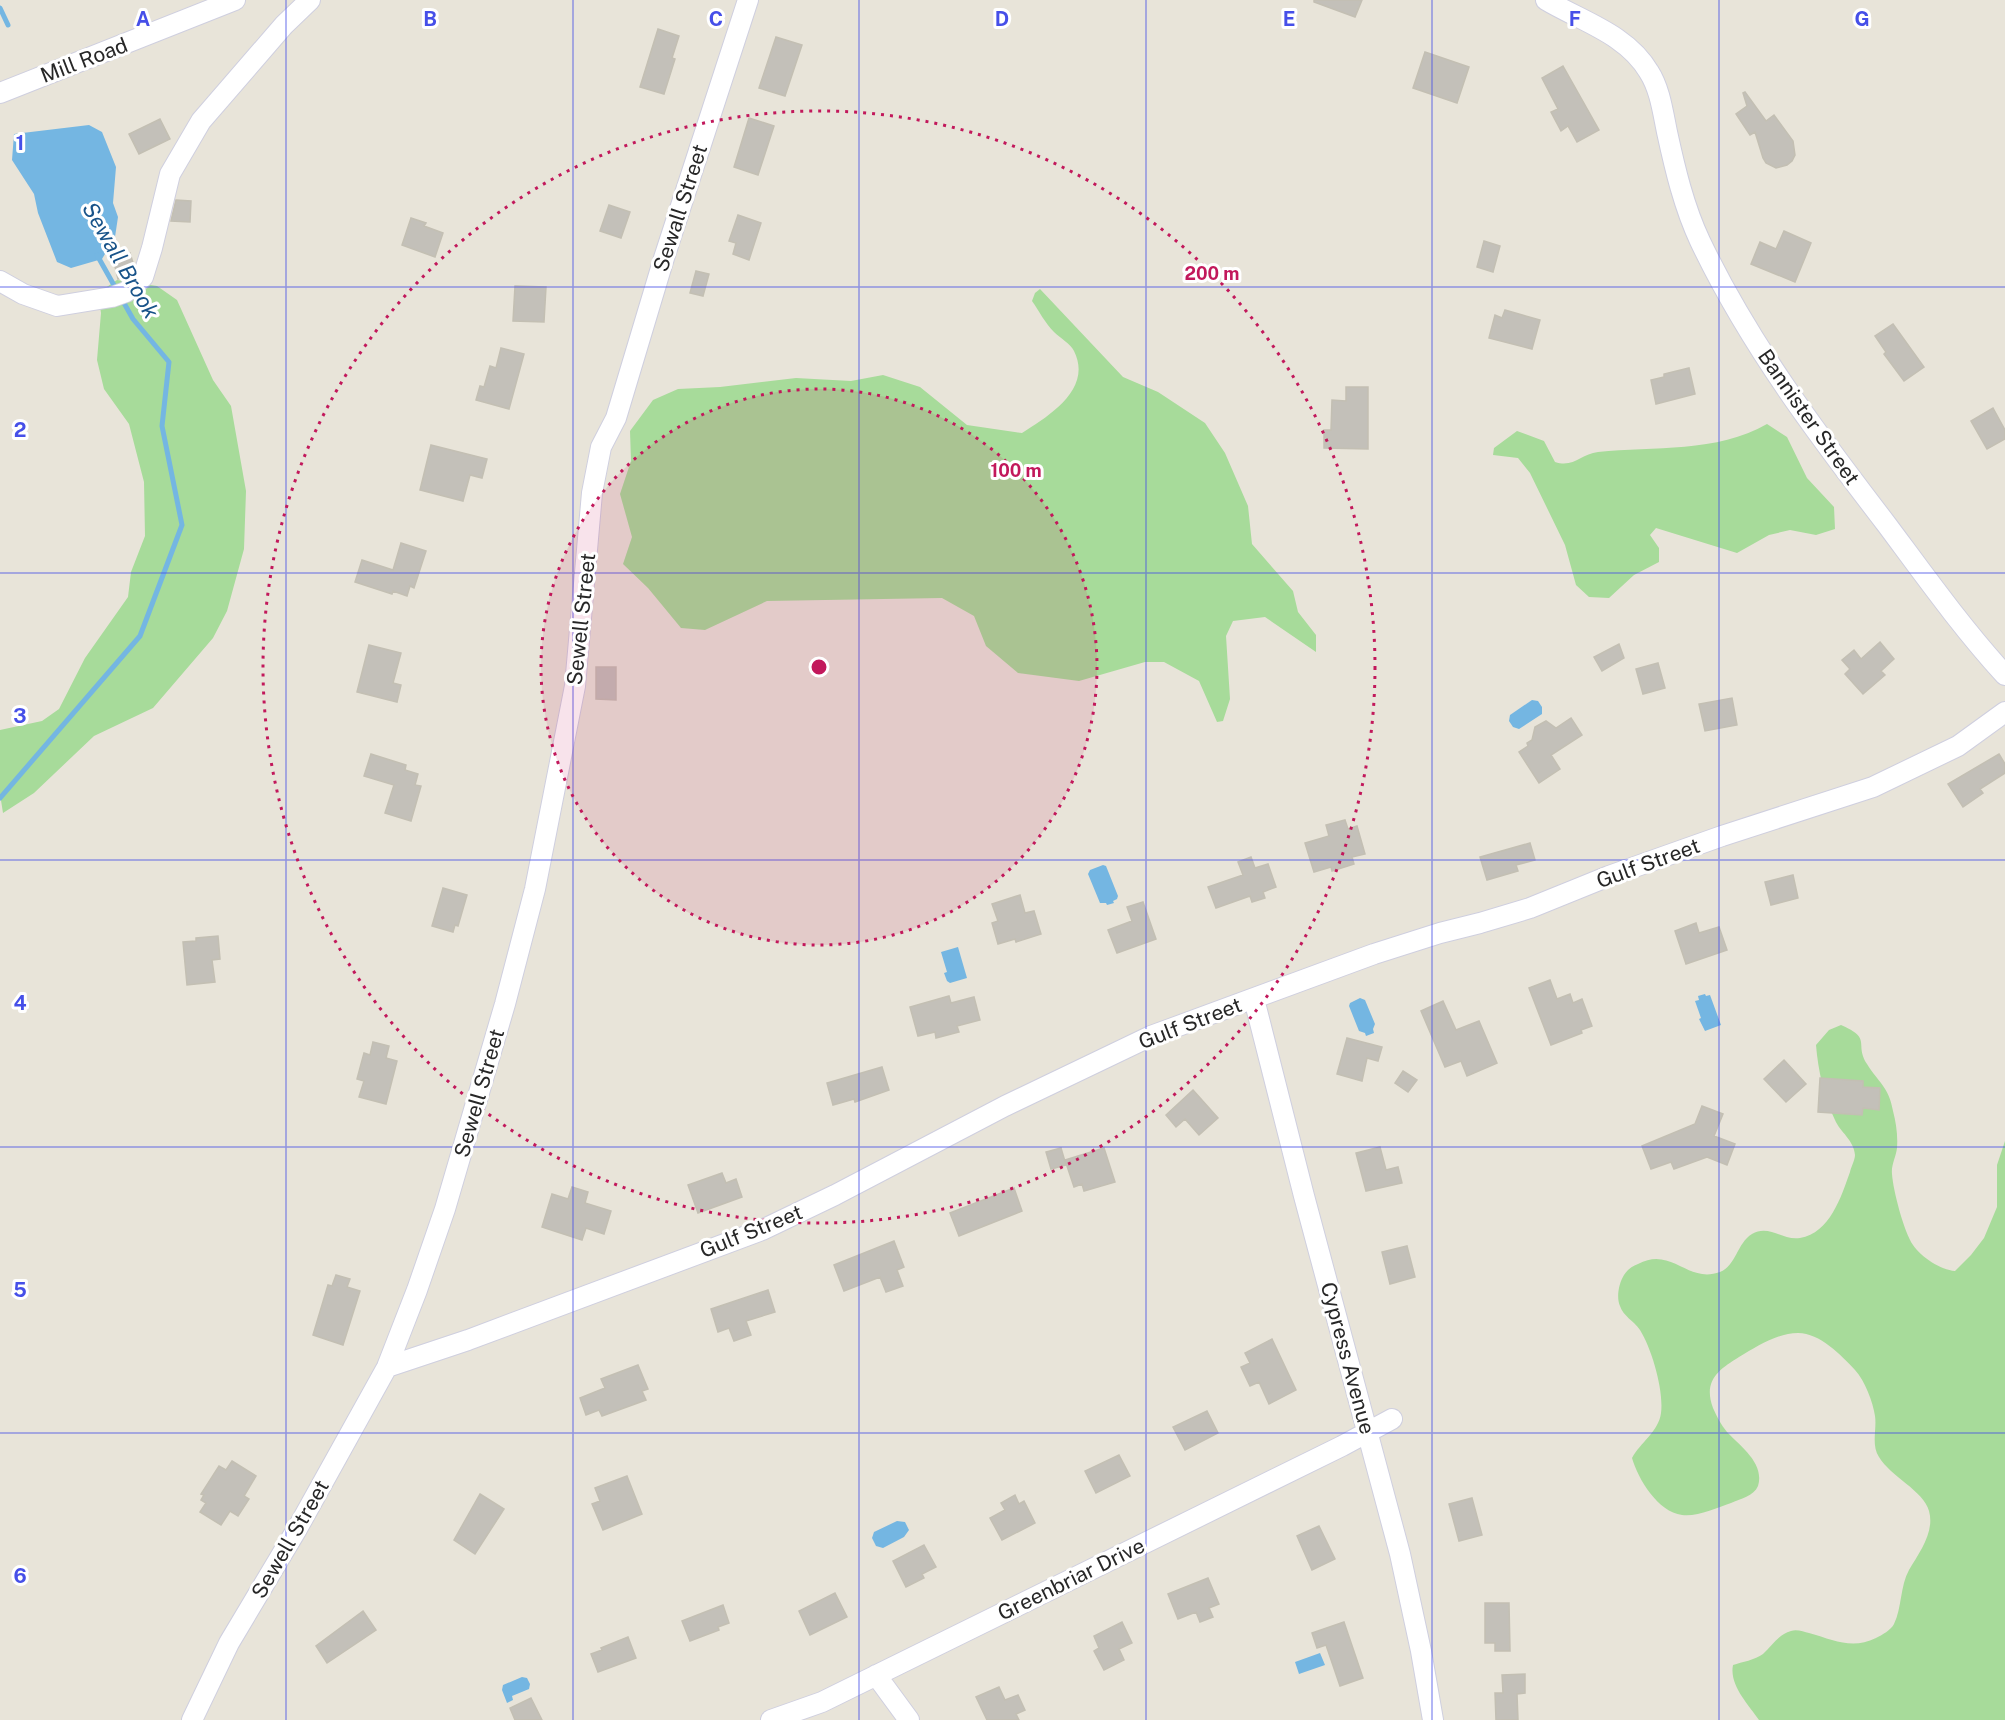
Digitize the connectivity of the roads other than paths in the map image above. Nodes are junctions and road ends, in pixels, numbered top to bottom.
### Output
1 (234, 0) edge
2 (310, 0) edge
3 (748, 0) edge
4 (1546, 0) edge
5 (0, 93) edge
6 (0, 281) edge
7 (616, 418) joint
8 (2005, 675) edge
9 (2005, 712) edge
10 (1254, 999) junction
11 (387, 1367) junction
12 (1392, 1419) dead end
13 (1368, 1432) junction
14 (876, 1675) junction
15 (192, 1720) edge
16 (771, 1720) edge
17 (909, 1720) edge
18 (1433, 1720) edge

1 - 5 street, Mill Road
2 - 6 street
3 - 7 street, Sewall Street
4 - 8 street, Bannister Street
7 - 11 street, Sewell Street
9 - 10 street, Gulf Street
10 - 11 street, Gulf Street
10 - 13 street, Cypress Avenue
11 - 15 street, Sewell Street
12 - 13 street, Greenbriar Drive
13 - 14 street, Greenbriar Drive
13 - 18 street, Cypress Avenue
14 - 16 street, Greenbriar Drive
14 - 17 street

